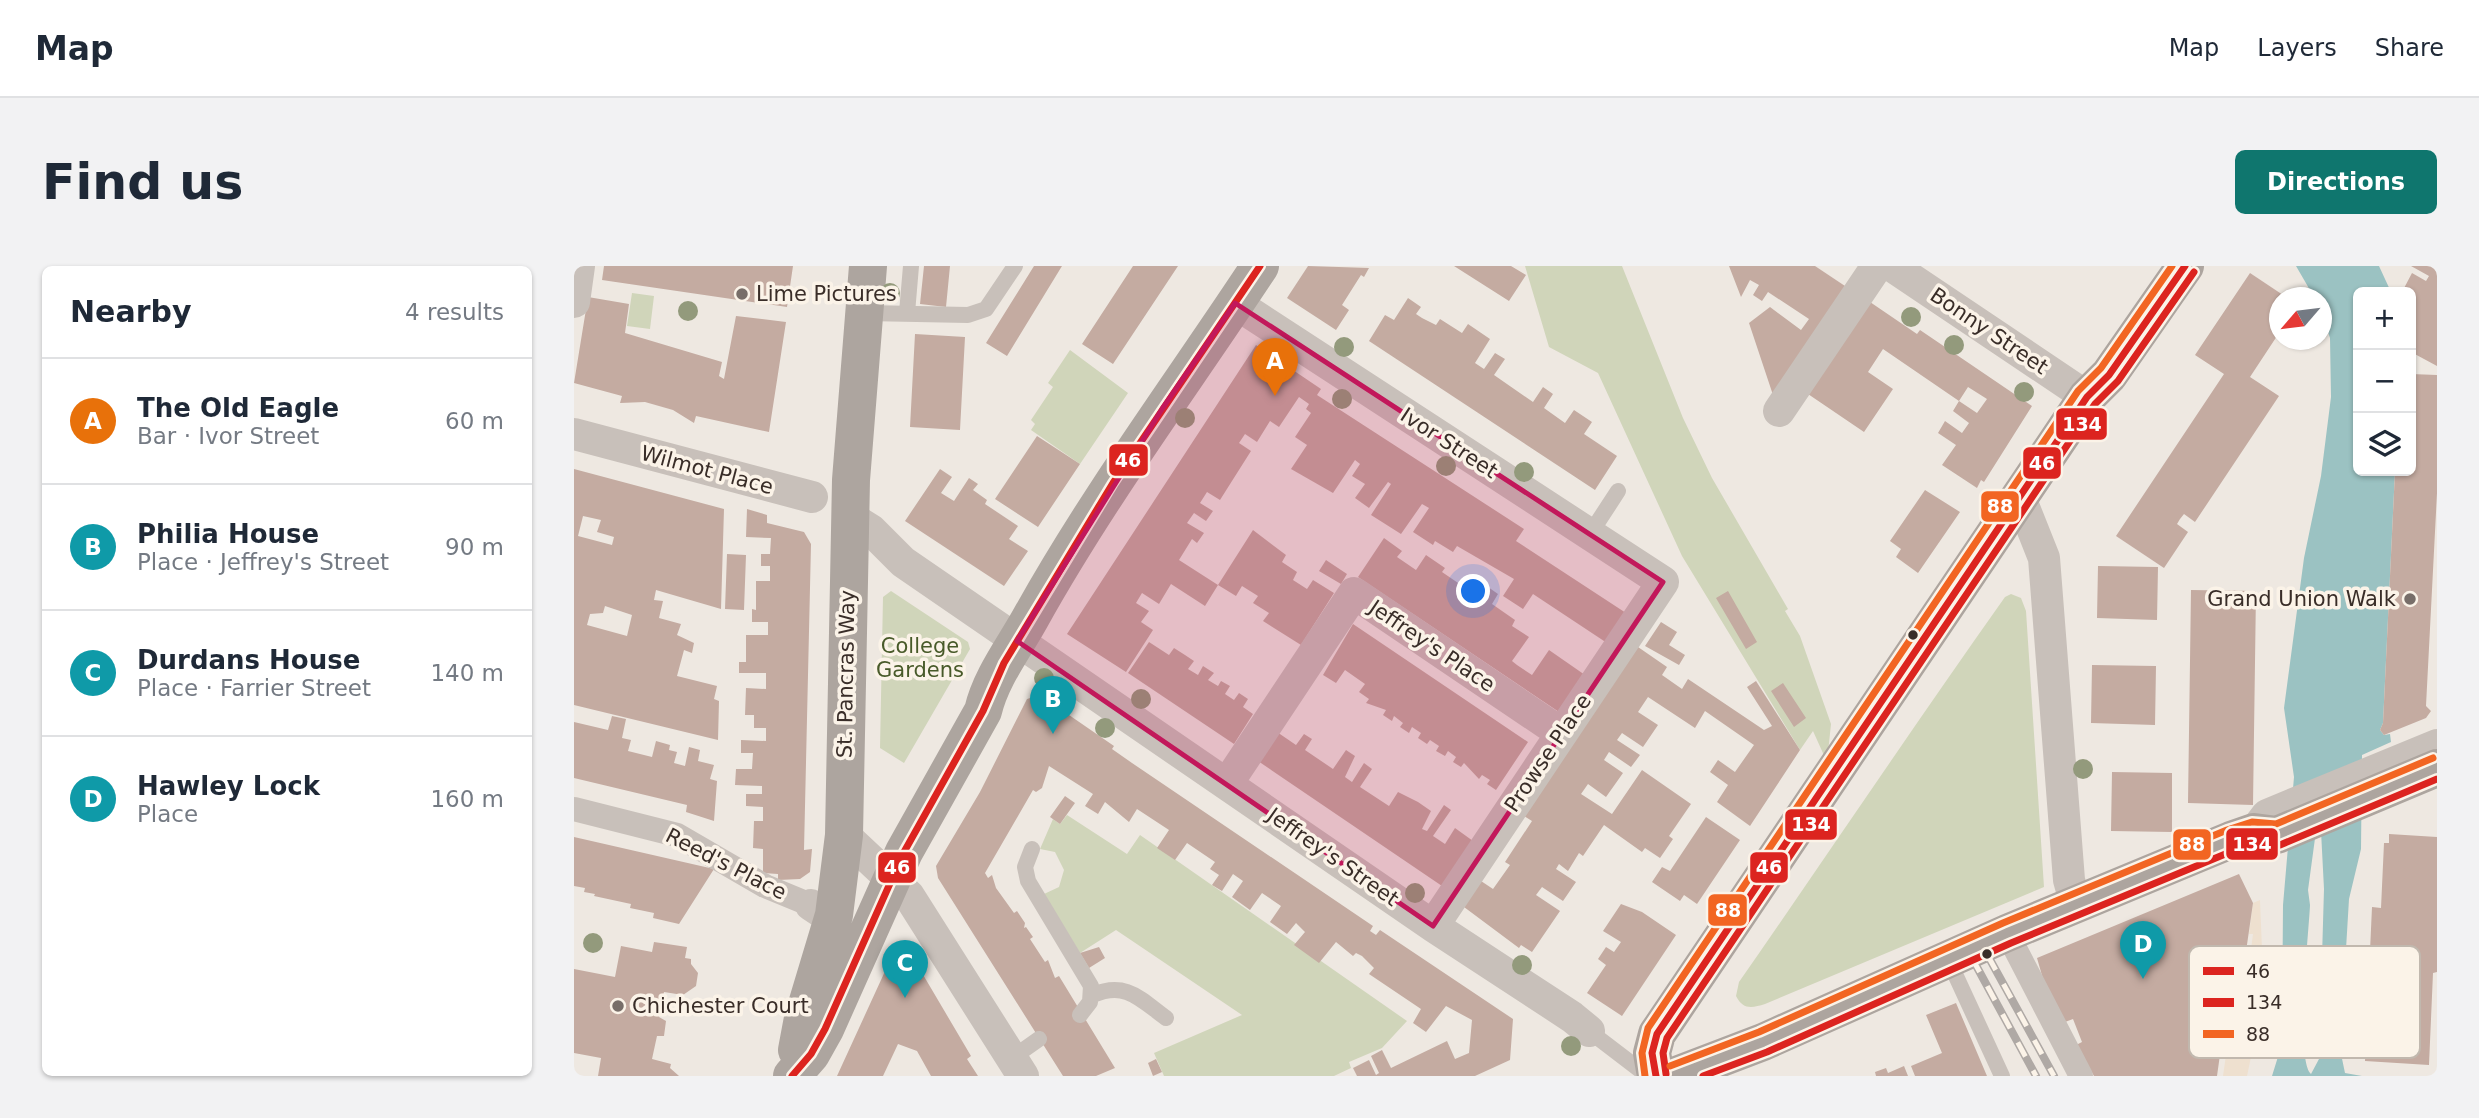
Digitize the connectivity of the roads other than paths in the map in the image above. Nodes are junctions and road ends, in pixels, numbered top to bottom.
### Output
1 (579, 266) edge
2 (868, 266) edge
3 (911, 266) edge
4 (1015, 266) edge
5 (1259, 266) edge
6 (2185, 266) edge
7 (1896, 268) edge
8 (574, 302) edge
9 (1236, 303) junction
10 (862, 313) junction
11 (907, 313) junction
12 (2087, 397) junction
13 (1779, 411) dead end
14 (574, 434) edge
15 (1618, 491) dead end
16 (2019, 495) junction
17 (833, 508) junction
18 (1590, 534) junction
19 (1663, 582) joint
20 (1017, 641) junction
21 (1561, 733) junction
22 (2437, 745) edge
23 (2437, 768) edge
24 (2396, 774) junction
25 (1227, 784) junction
26 (574, 809) edge
27 (844, 835) junction
28 (1032, 849) dead end
29 (891, 878) junction
30 (2076, 905) junction
31 (822, 912) junction
32 (1433, 926) junction
33 (2007, 933) junction
34 (1948, 961) junction
35 (1093, 995) junction
36 (1080, 1015) dead end
37 (1166, 1018) dead end
38 (1589, 1031) joint
39 (1039, 1039) dead end
40 (1017, 1067) edge
41 (792, 1076) edge
42 (1648, 1076) edge
43 (1656, 1076) edge
44 (1674, 1076) edge
45 (2002, 1076) edge
46 (2081, 1076) edge

1 - 8 street
2 - 10 main road, St. Pancras Way
3 - 11 lane
4 - 11 lane
5 - 9 main road
6 - 12 main road
7 - 12 street, Bonny Street
7 - 13 street
9 - 18 street, Ivor Street
9 - 20 main road
10 - 11 lane
10 - 17 main road, St. Pancras Way
12 - 16 main road
14 - 17 street, Wilmot Place
15 - 18 lane
16 - 30 street
16 - 43 main road
17 - 20 street, Wilmot Place
17 - 27 main road, St. Pancras Way
18 - 19 street, Ivor Street
19 - 21 street, Prowse Place
20 - 25 street, Jeffrey's Street
20 - 29 main road
21 - 25 street, Jeffrey's Place
21 - 32 street, Prowse Place
22 - 24 street
23 - 24 main road
24 - 30 main road
25 - 32 street, Jeffrey's Street
26 - 31 street, Reed's Place
27 - 29 street
27 - 31 main road, St. Pancras Way
28 - 35 lane
29 - 40 street
29 - 41 main road
30 - 33 main road
31 - 41 main road, St. Pancras Way
32 - 38 street, Jeffrey's Street
33 - 34 main road
33 - 46 street
34 - 44 main road
34 - 45 lane
35 - 36 lane
35 - 37 lane
38 - 42 lane, Jeffrey's Street
39 - 40 lane

